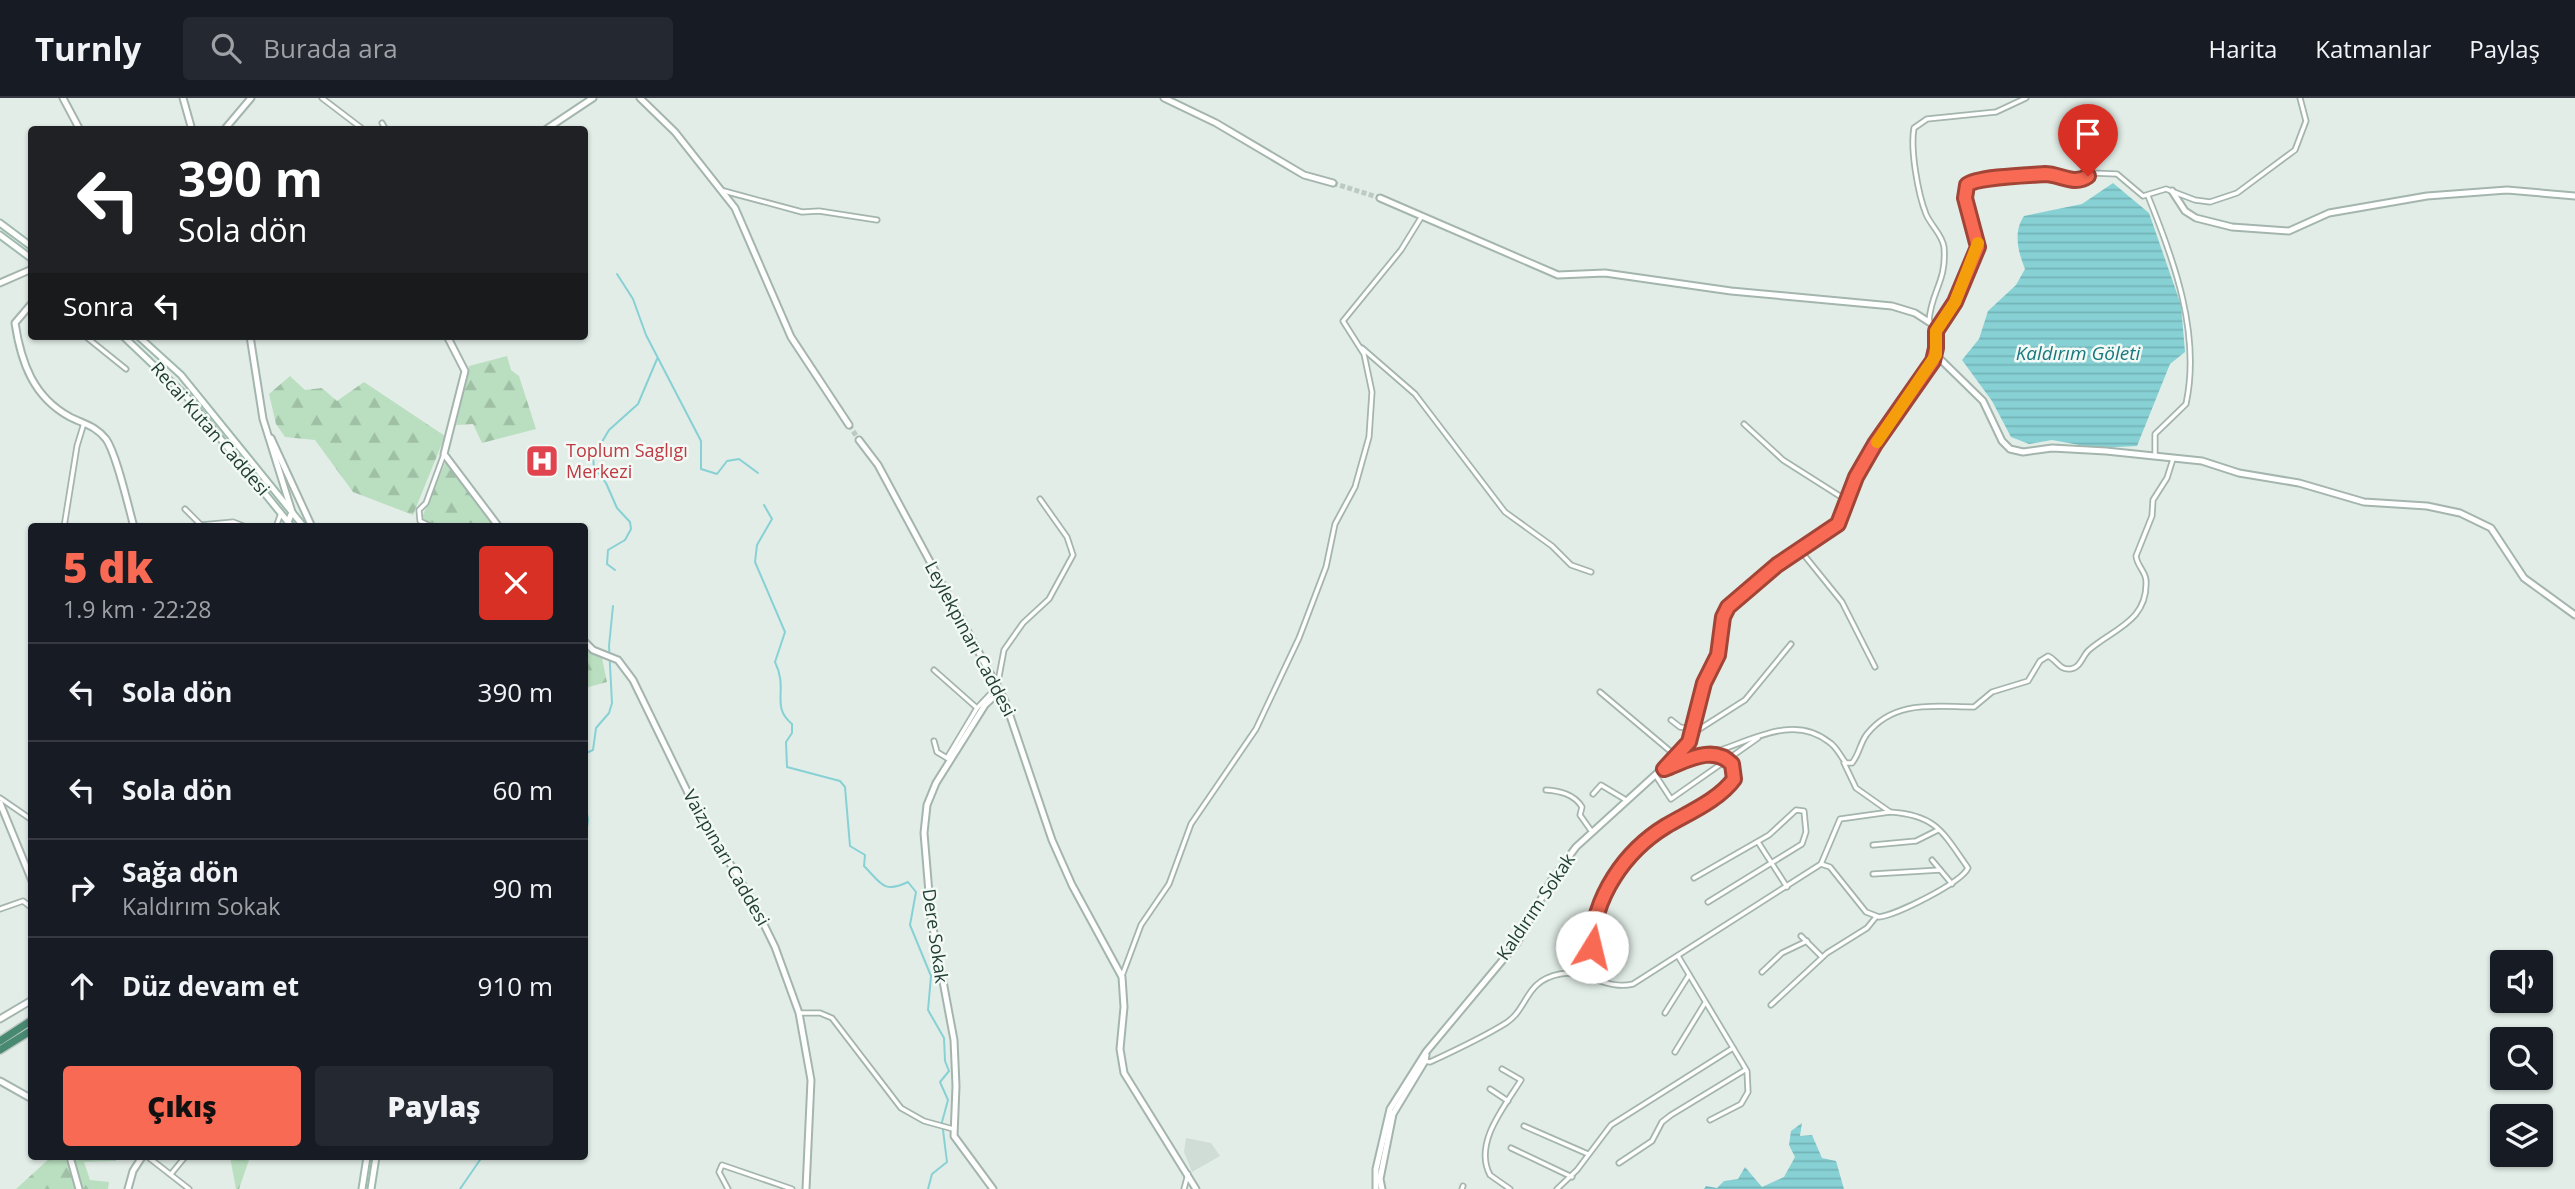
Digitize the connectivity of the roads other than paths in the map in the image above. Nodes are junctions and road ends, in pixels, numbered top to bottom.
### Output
1 (63, 98) edge
2 (183, 98) edge
3 (251, 98) edge
4 (322, 98) edge
5 (593, 98) edge
6 (640, 98) edge
7 (1164, 98) edge
8 (2026, 98) edge
9 (2300, 98) edge
10 (382, 123) dead end
11 (78, 126) edge
12 (191, 126) edge
13 (227, 126) edge
14 (359, 126) edge
15 (384, 126) edge
16 (551, 126) edge
17 (1333, 183) tunnel mouth
18 (724, 191) junction
19 (2172, 191) junction
20 (2148, 196) junction
21 (2575, 196) edge
22 (1380, 198) tunnel mouth
23 (1423, 214) junction
24 (877, 220) dead end
25 (0, 223) edge
26 (0, 235) edge
27 (28, 244) edge
28 (28, 256) edge
29 (28, 271) edge
30 (0, 282) edge
31 (28, 308) edge
32 (1929, 321) junction
33 (1936, 331) junction
34 (90, 340) edge
35 (127, 340) edge
36 (142, 340) edge
37 (251, 340) edge
38 (449, 340) edge
39 (1361, 347) junction
40 (1936, 355) junction
41 (126, 369) dead end
42 (263, 419) junction
43 (84, 424) junction
44 (1744, 424) dead end
45 (849, 425) tunnel mouth
46 (859, 440) tunnel mouth
47 (444, 454) junction
48 (2155, 457) junction
49 (2173, 459) junction
50 (1040, 499) dead end
51 (1846, 500) junction
52 (185, 509) dead end
53 (292, 512) junction
54 (281, 513) junction
55 (65, 523) edge
56 (133, 523) edge
57 (199, 523) edge
58 (277, 523) edge
59 (289, 523) edge
60 (290, 523) edge
61 (301, 523) edge
62 (310, 523) edge
63 (424, 523) edge
64 (496, 523) edge
65 (1800, 550) junction
66 (1591, 572) dead end
67 (2575, 615) edge
68 (1791, 644) dead end
69 (588, 645) edge
70 (1875, 667) dead end
71 (934, 670) dead end
72 (998, 689) junction
73 (1600, 692) dead end
74 (977, 708) junction
75 (1671, 720) dead end
76 (1693, 731) junction
77 (1758, 737) junction
78 (934, 741) dead end
79 (1704, 755) junction
80 (1677, 757) junction
81 (1842, 758) junction
82 (950, 759) junction
83 (1727, 759) junction
84 (1664, 769) junction
85 (1656, 776) junction
86 (1546, 790) dead end
87 (1594, 794) dead end
88 (1626, 800) junction
89 (0, 801) edge
90 (1890, 812) junction
91 (28, 818) edge
92 (1938, 830) junction
93 (1592, 832) junction
94 (1758, 842) junction
95 (1873, 845) dead end
96 (1932, 860) dead end
97 (1771, 863) junction
98 (1821, 864) junction
99 (1940, 870) junction
100 (28, 871) edge
101 (1873, 874) dead end
102 (1694, 878) dead end
103 (1952, 884) junction
104 (1787, 887) junction
105 (1708, 902) dead end
106 (28, 905) edge
107 (0, 909) edge
108 (1876, 917) junction
109 (1801, 936) dead end
110 (1807, 942) junction
111 (1678, 956) junction
112 (1822, 957) junction
113 (1762, 972) dead end
114 (1689, 975) junction
115 (1122, 977) junction
116 (1597, 980) junction
117 (28, 1002) edge
118 (1706, 1002) junction
119 (1771, 1005) dead end
120 (799, 1013) junction
121 (1665, 1013) dead end
122 (0, 1019) edge
123 (28, 1023) edge
124 (28, 1032) edge
125 (0, 1041) edge
126 (1733, 1048) junction
127 (0, 1050) edge
128 (1675, 1052) dead end
129 (1423, 1061) junction
130 (1502, 1069) dead end
131 (1746, 1070) junction
132 (0, 1081) edge
133 (1490, 1089) dead end
134 (28, 1097) edge
135 (1508, 1101) junction
136 (1710, 1120) dead end
137 (1524, 1126) dead end
138 (953, 1129) junction
139 (1511, 1149) dead end
140 (1588, 1154) junction
141 (71, 1160) edge
142 (140, 1160) edge
143 (152, 1160) edge
144 (183, 1160) edge
145 (367, 1160) edge
146 (375, 1160) edge
147 (1619, 1163) dead end
148 (1188, 1173) junction
149 (171, 1174) junction
150 (1572, 1177) junction
151 (79, 1189) edge
152 (128, 1189) edge
153 (189, 1189) edge
154 (362, 1189) edge
155 (370, 1189) edge
156 (727, 1189) edge
157 (792, 1189) edge
158 (806, 1189) edge
159 (993, 1189) edge
160 (1184, 1189) edge
161 (1196, 1189) edge
162 (1376, 1189) edge
163 (1382, 1189) edge
164 (1510, 1189) edge
165 (1557, 1189) edge

1 - 11 street
2 - 12 street
3 - 13 street
4 - 14 street
5 - 16 street
6 - 18 street
7 - 17 street
8 - 32 street
9 - 19 street
10 - 15 street
18 - 24 street
18 - 45 street
19 - 20 street
19 - 21 street
20 - 33 street
20 - 48 street
22 - 23 street
23 - 32 street
23 - 39 street
25 - 27 street
26 - 28 street
29 - 30 street
31 - 43 street
32 - 33 street
33 - 40 street
34 - 41 street
35 - 54 street, Recai Kutan Caddesi
36 - 53 street, Recai Kutan Caddesi
37 - 42 street
38 - 47 street
39 - 66 street
39 - 115 street
40 - 48 street
40 - 51 street, Kaldırım Sokak
42 - 53 street
42 - 62 street
43 - 55 street
43 - 56 street
44 - 51 street
46 - 72 street, Leylekpınarı Caddesi
47 - 63 street
47 - 64 street
48 - 49 street
49 - 67 street
49 - 81 street
50 - 72 street
51 - 65 street, Kaldırım Sokak
52 - 57 street
53 - 60 street
53 - 61 street, Recai Kutan Caddesi
54 - 58 street
54 - 59 street, Recai Kutan Caddesi
65 - 70 street
65 - 76 street, Kaldırım Sokak
68 - 76 street
69 - 120 street, Vaizpınarı Caddesi
71 - 74 street
72 - 74 street
72 - 82 street, Dere Sokak
72 - 115 street, Leylekpınarı Caddesi
73 - 80 street
74 - 82 street
75 - 76 street
76 - 80 street, Kaldırım Sokak
77 - 79 street
77 - 81 street
77 - 83 street
78 - 82 street
79 - 83 street
79 - 84 street
80 - 84 street, Kaldırım Sokak
81 - 90 street
82 - 138 street, Dere Sokak
83 - 85 street
83 - 116 street
84 - 85 street, Kaldırım Sokak
85 - 88 street, Kaldırım Sokak
86 - 93 street
87 - 88 street
88 - 93 street, Kaldırım Sokak
89 - 91 street
89 - 100 street
90 - 92 street
90 - 98 street
92 - 95 street
92 - 103 street
93 - 129 street, Kaldırım Sokak
94 - 97 street
94 - 97 street
94 - 102 street
96 - 99 street
97 - 104 street
97 - 105 street
98 - 104 street
98 - 108 street
99 - 101 street
99 - 103 street
103 - 108 street
104 - 111 street
106 - 107 street
108 - 112 street
109 - 110 street
110 - 112 street
110 - 113 street
111 - 114 street
111 - 116 street
112 - 119 street
114 - 118 street
114 - 121 street
115 - 148 street, Leylekpınarı Caddesi
116 - 129 street
117 - 122 street
118 - 126 street
118 - 128 street
120 - 138 street
120 - 158 street, Vaizpınarı Caddesi
123 - 125 highway
124 - 127 highway
126 - 131 street
126 - 140 street
129 - 162 street, Kaldırım Sokak
129 - 163 street, Kaldırım Sokak
130 - 135 street
131 - 136 street
131 - 147 street
132 - 134 street
133 - 135 street
135 - 164 street
137 - 140 street
138 - 159 street
139 - 150 street
140 - 150 street
141 - 151 street
142 - 152 street
143 - 149 street
144 - 149 street
145 - 154 street
146 - 155 street
148 - 160 street
148 - 161 street, Leylekpınarı Caddesi
149 - 153 street
150 - 165 street
156 - 157 street

